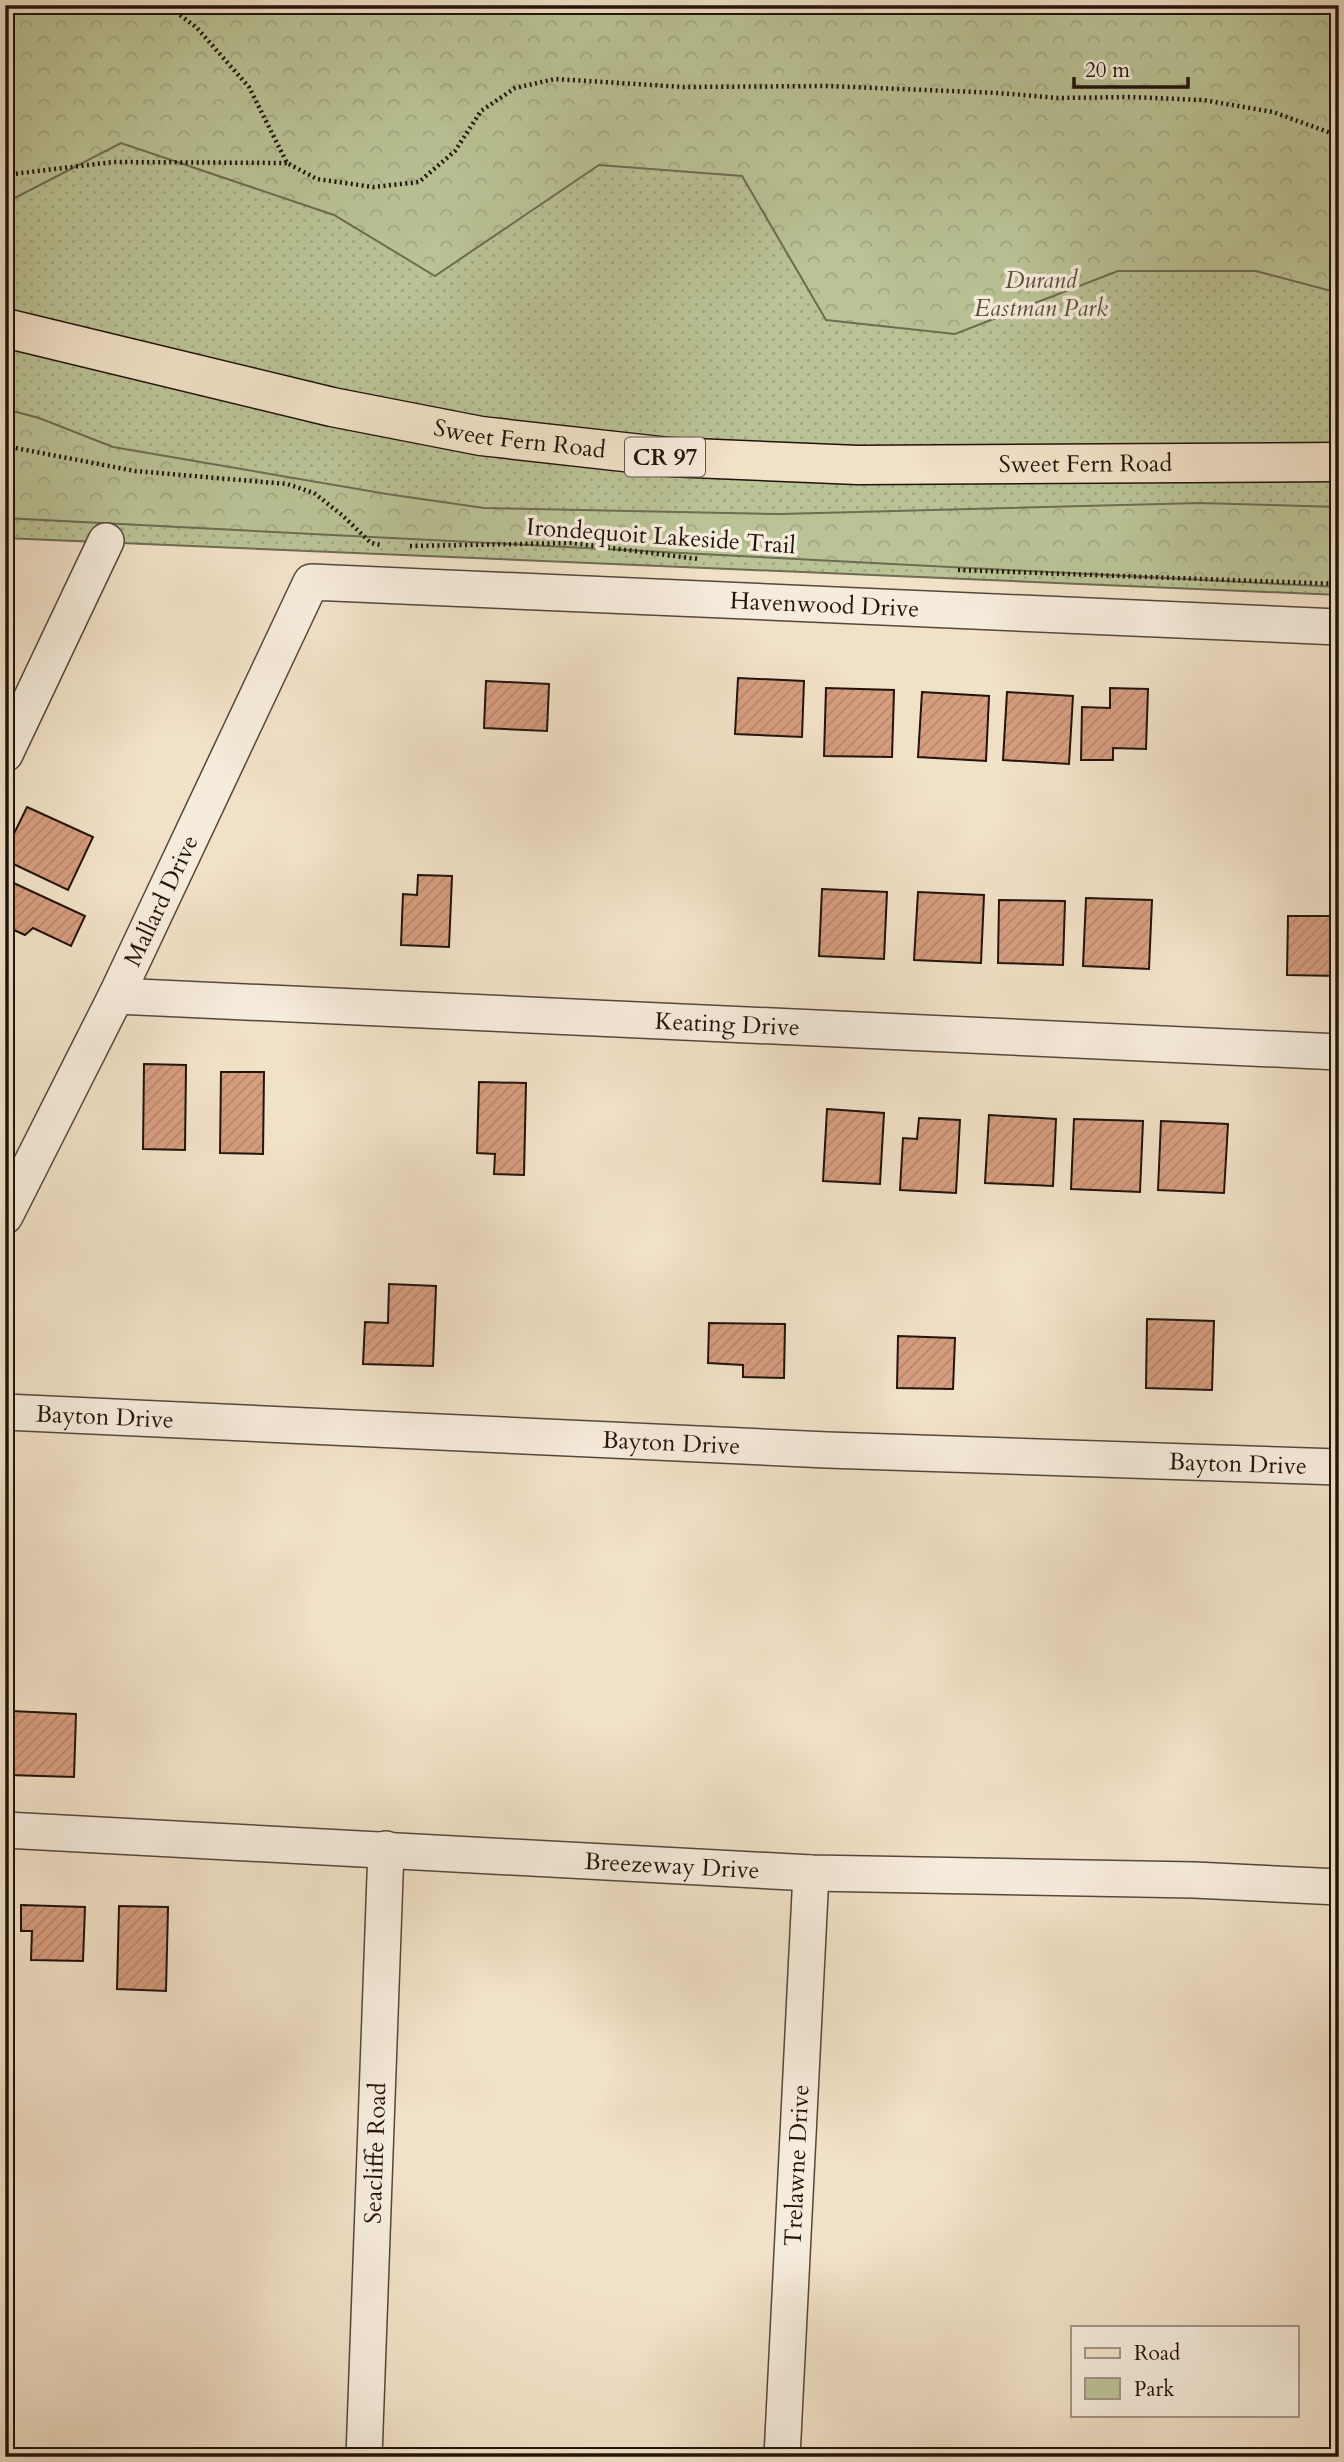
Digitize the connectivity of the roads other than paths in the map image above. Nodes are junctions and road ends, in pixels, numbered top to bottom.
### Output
1 (5, 328) edge
2 (1339, 462) edge
3 (106, 541) dead end
4 (311, 582) joint
5 (1339, 627) edge
6 (5, 754) edge
7 (116, 996) junction
8 (1339, 1052) edge
9 (5, 1216) edge
10 (5, 1412) edge
11 (1339, 1468) edge
12 (5, 1829) edge
13 (386, 1849) junction
14 (811, 1873) junction
15 (1339, 1887) edge
16 (364, 2457) edge
17 (782, 2457) edge

1 - 2 main road, Sweet Fern Road / CR 97
3 - 6 street
4 - 5 street, Havenwood Drive
4 - 7 street, Mallard Drive
7 - 8 street, Keating Drive
7 - 9 street, Mallard Drive
10 - 11 street, Bayton Drive
12 - 13 street, Breezeway Drive
13 - 14 street, Breezeway Drive
13 - 16 street, Seacliffe Road
14 - 15 street, Breezeway Drive
14 - 17 street, Trelawne Drive

